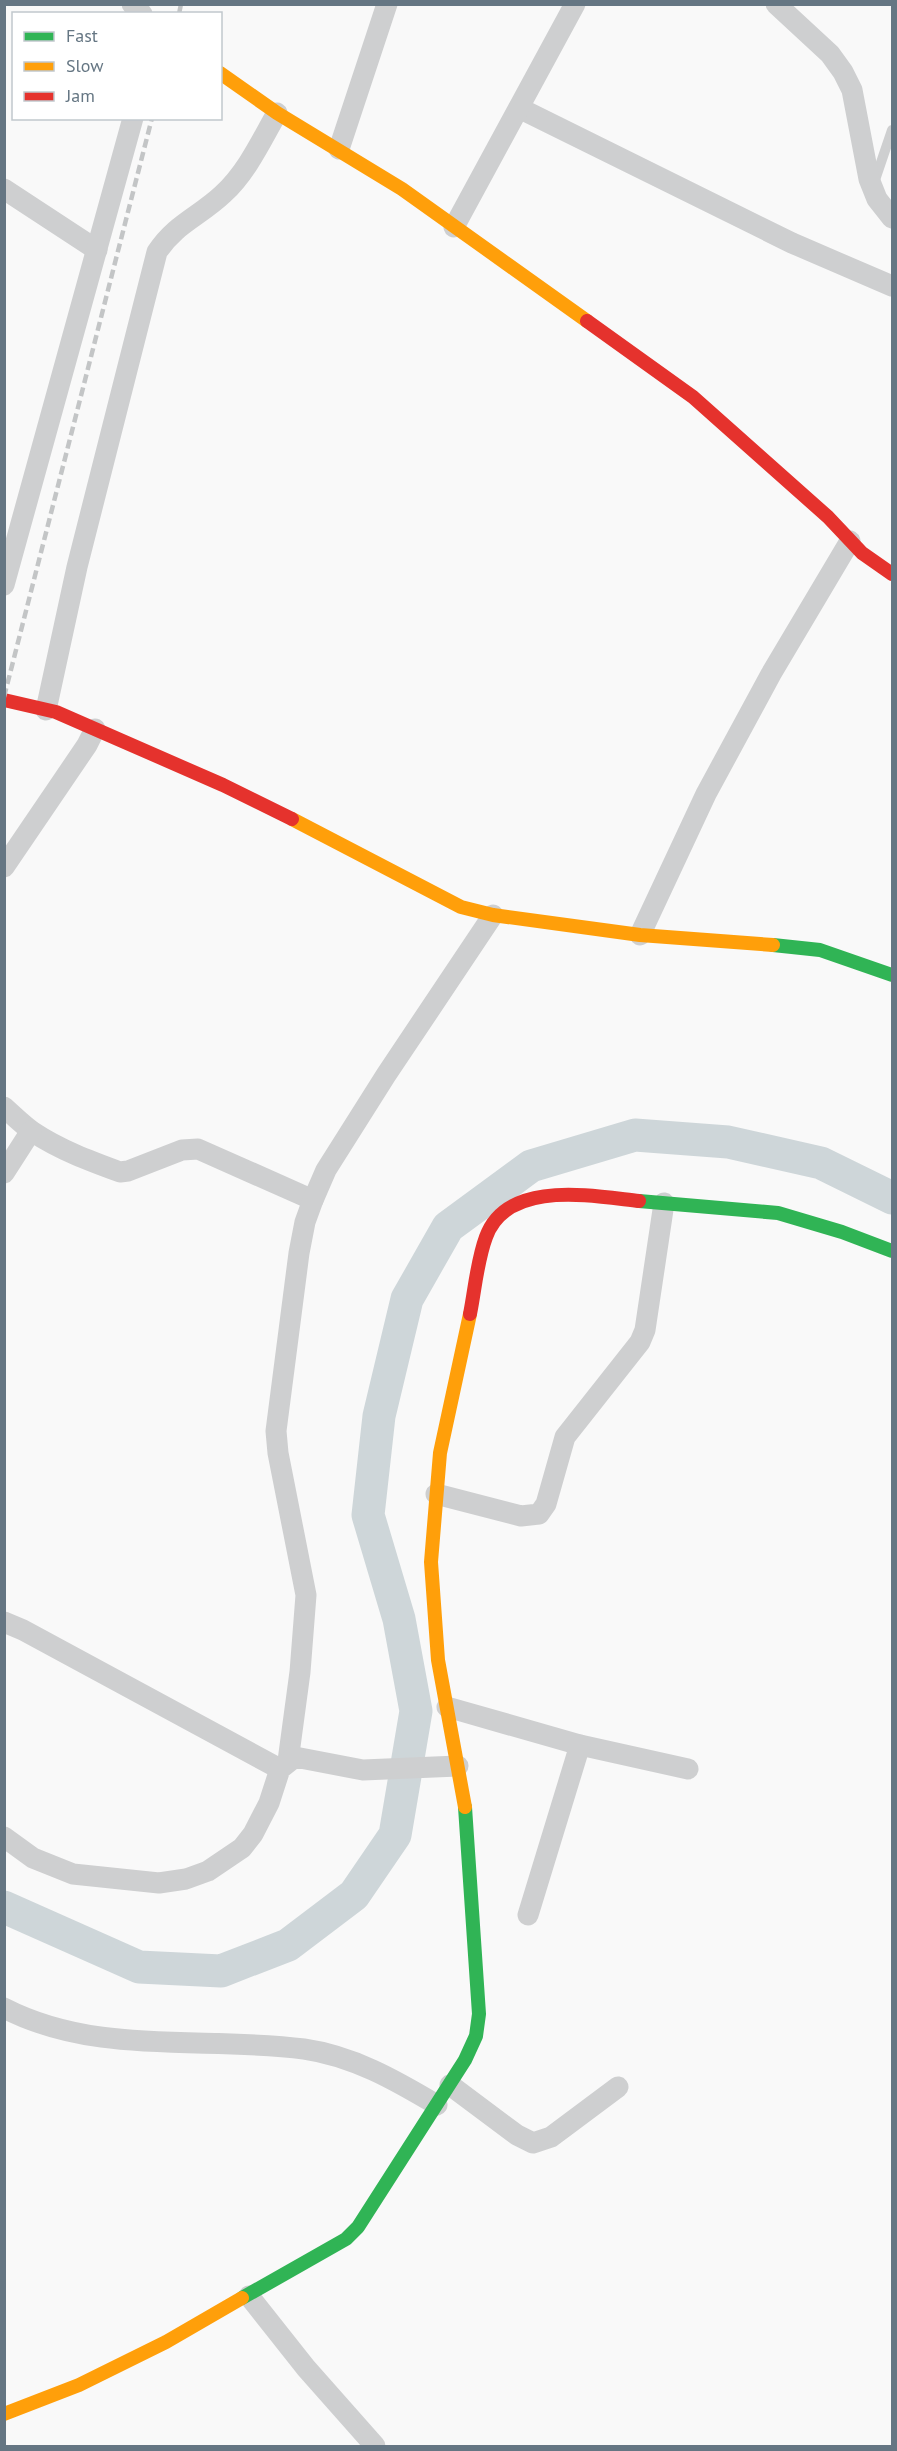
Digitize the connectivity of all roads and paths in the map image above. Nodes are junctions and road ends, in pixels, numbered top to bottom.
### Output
1 (387, 4) edge
2 (575, 4) edge
3 (783, 6) edge
4 (222, 74) edge
5 (519, 108) junction
6 (277, 113) junction
7 (132, 120) edge
8 (892, 130) edge
9 (339, 149) junction
10 (4, 189) edge
11 (872, 189) junction
12 (892, 218) edge
13 (454, 227) junction
14 (97, 250) junction
15 (892, 286) edge
16 (850, 541) junction
17 (892, 574) edge
18 (4, 585) edge
19 (4, 700) edge
20 (46, 710) junction
21 (95, 729) junction
22 (4, 867) edge
23 (493, 915) junction
24 (640, 935) junction
25 (892, 975) edge
26 (4, 1107) edge
27 (31, 1131) junction
28 (4, 1173) edge
29 (313, 1200) junction
30 (664, 1203) junction
31 (892, 1251) edge
32 (436, 1494) junction
33 (4, 1622) edge
34 (447, 1707) junction
35 (580, 1745) junction
36 (284, 1765) junction
37 (458, 1766) junction
38 (688, 1769) dead end
39 (4, 1837) edge
40 (528, 1915) dead end
41 (4, 2008) edge
42 (450, 2085) junction
43 (618, 2087) dead end
44 (437, 2105) junction
45 (249, 2296) junction
46 (4, 2414) edge
47 (375, 2446) edge

1 - 9 street
2 - 5 street
3 - 11 street
4 - 6 street
5 - 13 street
5 - 15 street
6 - 9 street
6 - 20 street
7 - 14 street
8 - 11 lane
9 - 13 street
10 - 14 street
11 - 12 street
13 - 16 street
14 - 18 street
16 - 17 street
16 - 24 street
19 - 20 street
20 - 21 street
21 - 22 street
21 - 23 street
23 - 24 street
23 - 29 street
24 - 25 street
26 - 27 street
27 - 28 street
27 - 29 street
29 - 36 street
30 - 31 street
30 - 32 street
30 - 32 street
32 - 34 street
33 - 36 street
34 - 35 street
34 - 37 street
35 - 38 street
35 - 40 street
36 - 37 street
36 - 39 street
37 - 42 street
41 - 44 street
42 - 43 street
42 - 44 street
44 - 45 street
45 - 46 street
45 - 47 street

